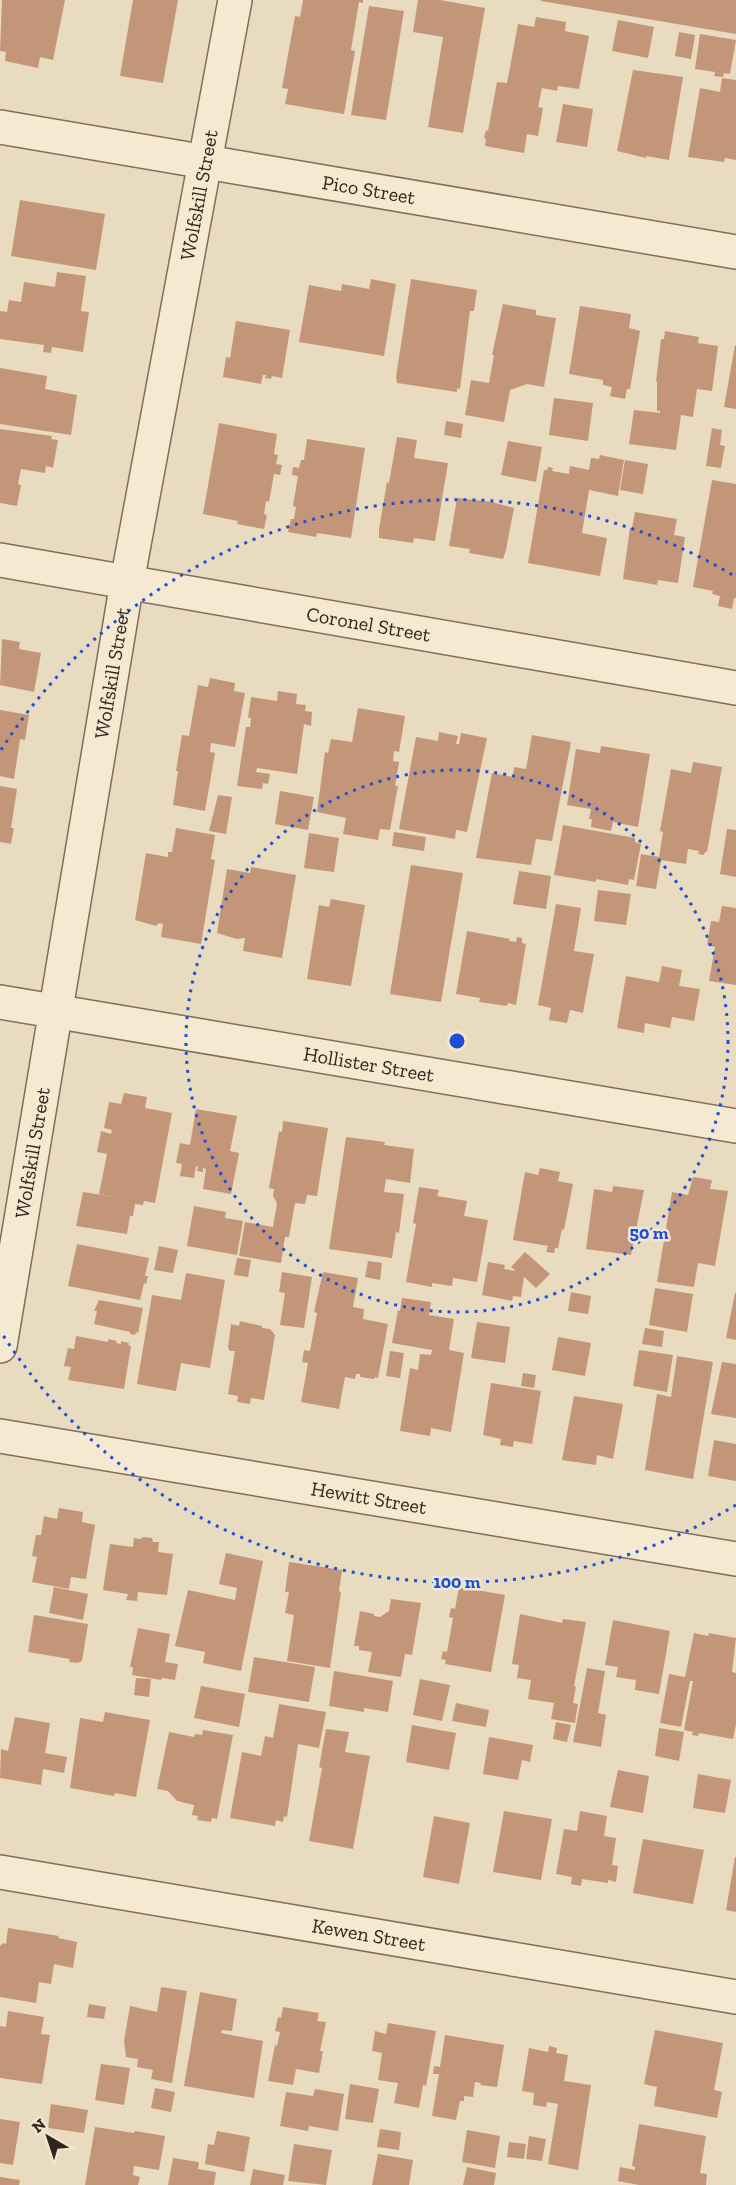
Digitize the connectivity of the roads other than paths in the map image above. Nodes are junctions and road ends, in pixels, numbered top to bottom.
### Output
1 (235, 0) edge
2 (0, 127) edge
3 (204, 162) junction
4 (736, 252) edge
5 (0, 560) edge
6 (126, 582) junction
7 (736, 688) edge
8 (0, 1002) edge
9 (55, 1012) junction
10 (736, 1126) edge
11 (0, 1346) edge
12 (0, 1436) edge
13 (736, 1559) edge
14 (0, 1872) edge
15 (736, 1997) edge

1 - 3 street, Wolfskill Street
2 - 3 street, Pico Street
3 - 4 street, Pico Street
3 - 6 street, Wolfskill Street
5 - 6 street, Coronel Street
6 - 7 street, Coronel Street
6 - 9 street, Wolfskill Street
8 - 9 street, Hollister Street
9 - 10 street, Hollister Street
9 - 11 street, Wolfskill Street
12 - 13 street, Hewitt Street
14 - 15 street, Kewen Street

